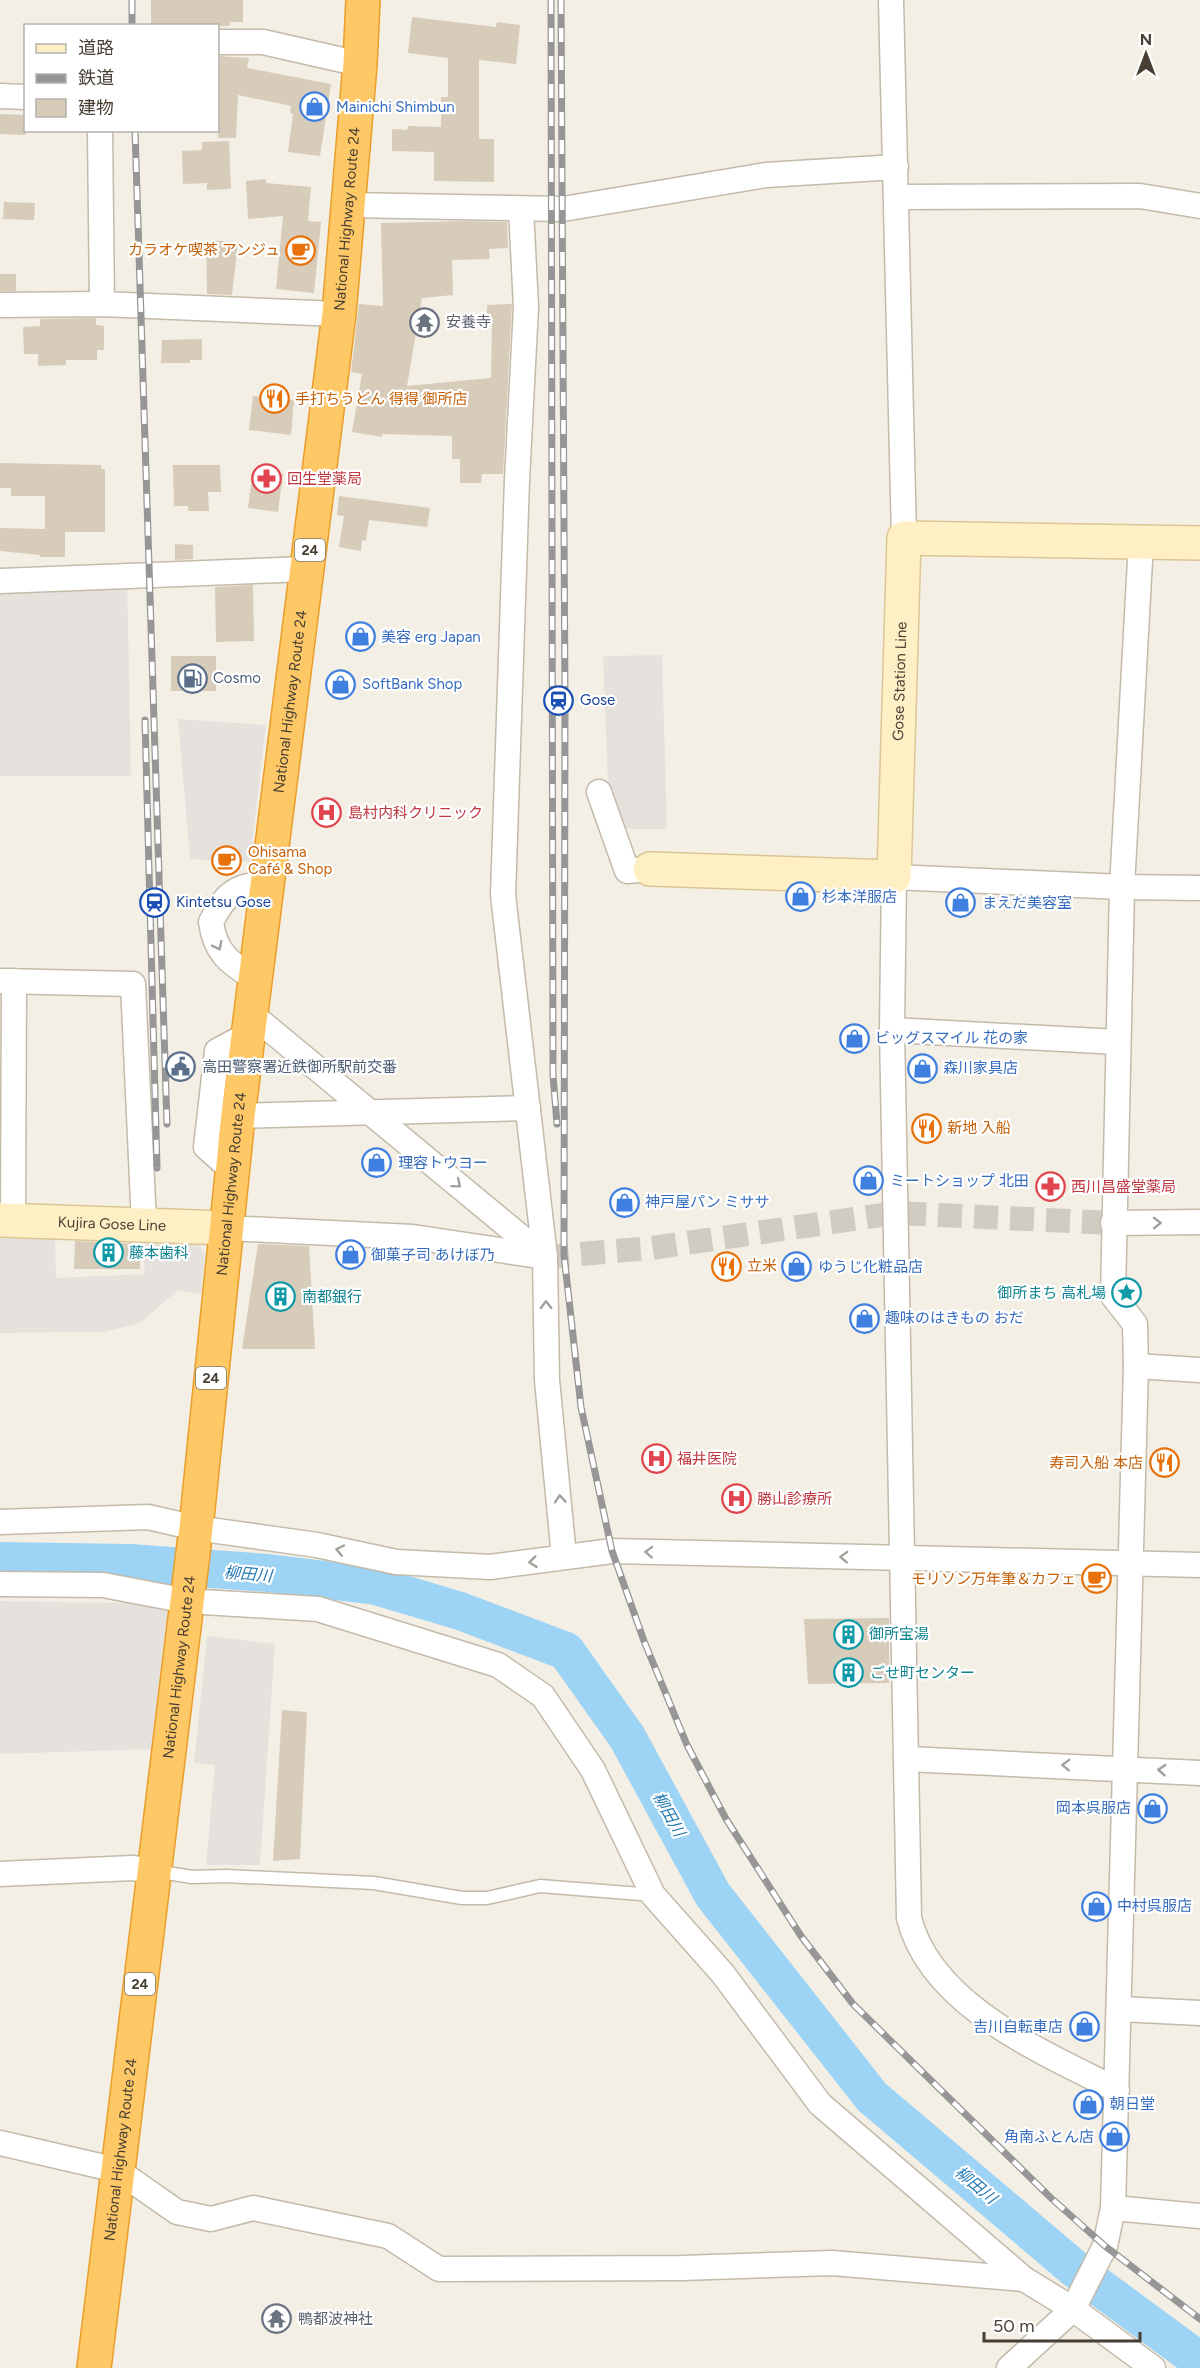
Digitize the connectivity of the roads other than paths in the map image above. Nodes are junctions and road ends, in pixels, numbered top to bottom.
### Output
1 (363, 0) edge
2 (891, 0) edge
3 (219, 42) edge
4 (360, 64) junction
5 (0, 96) edge
6 (24, 97) edge
7 (100, 132) edge
8 (897, 167) junction
9 (897, 198) junction
10 (350, 205) junction
11 (1200, 206) edge
12 (521, 209) junction
13 (102, 304) junction
14 (0, 305) edge
15 (339, 314) junction
16 (904, 538) junction
17 (1141, 542) junction
18 (1200, 543) edge
19 (307, 568) junction
20 (0, 581) edge
21 (599, 792) dead end
22 (650, 869) joint
23 (894, 877) junction
24 (268, 884) junction
25 (1122, 887) junction
26 (1200, 888) edge
27 (254, 978) junction
28 (7, 981) edge
29 (249, 1024) junction
30 (892, 1030) junction
31 (1118, 1042) junction
32 (528, 1108) junction
33 (371, 1113) junction
34 (238, 1116) junction
35 (231, 1169) junction
36 (7, 1220) edge
37 (1200, 1222) edge
38 (1113, 1223) junction
39 (144, 1224) junction
40 (226, 1228) junction
41 (545, 1257) junction
42 (1136, 1366) junction
43 (1200, 1370) edge
44 (0, 1522) edge
45 (194, 1536) junction
46 (564, 1557) junction
47 (903, 1559) junction
48 (1132, 1561) junction
49 (1200, 1565) edge
50 (0, 1584) edge
51 (188, 1593) junction
52 (907, 1760) junction
53 (1124, 1768) junction
54 (1200, 1773) edge
55 (154, 1871) junction
56 (0, 1875) edge
57 (653, 1895) junction
58 (1120, 2009) junction
59 (1200, 2013) edge
60 (1117, 2090) junction
61 (0, 2143) edge
62 (117, 2170) junction
63 (1113, 2208) junction
64 (1200, 2216) edge
65 (1024, 2280) junction
66 (1073, 2309) junction
67 (94, 2368) edge
68 (1009, 2368) edge
69 (1153, 2368) edge

1 - 4 highway, National Highway Route 24 / 24
2 - 8 street
3 - 4 street
4 - 10 highway, National Highway Route 24 / 24
5 - 6 street
7 - 13 street
8 - 9 street
8 - 12 street
9 - 11 street
9 - 16 street
10 - 12 street
10 - 15 highway, National Highway Route 24 / 24
12 - 32 street
13 - 14 street
13 - 15 street
15 - 19 highway, National Highway Route 24 / 24
16 - 17 main road
16 - 23 main road, Gose Station Line
17 - 18 main road
17 - 25 street
19 - 20 street
19 - 24 highway, National Highway Route 24 / 24
21 - 22 street
22 - 23 main road
23 - 25 street
23 - 30 street
24 - 27 highway, National Highway Route 24 / 24
24 -> 27 street
25 - 26 street
25 - 31 street
27 - 29 highway, National Highway Route 24 / 24
28 - 36 street
28 - 39 street
29 - 33 street
29 - 34 highway, National Highway Route 24 / 24
29 - 35 street
30 - 31 street
30 - 47 street
31 - 38 street
32 - 33 street
32 - 41 street
33 - 34 street
33 -> 41 street
34 - 35 highway, National Highway Route 24 / 24
35 - 40 highway, National Highway Route 24 / 24
36 - 39 main road, Kujira Gose Line
38 -> 37 street
38 - 42 street
39 - 40 main road, Kujira Gose Line
40 - 41 street
40 - 45 highway, National Highway Route 24 / 24
46 -> 41 street
42 - 43 street
42 - 48 street
44 - 45 street
46 -> 45 street
45 - 51 highway, National Highway Route 24 / 24
47 -> 46 street
47 - 48 street
47 - 52 street
48 - 49 street
48 - 53 street
50 - 51 street
51 - 55 highway, National Highway Route 24 / 24
51 - 57 street
53 -> 52 street
52 - 60 street
54 -> 53 street
53 - 58 street
55 - 56 street
55 - 57 lane
55 - 62 highway, National Highway Route 24 / 24
57 - 65 street
58 - 59 street
58 - 60 street
60 - 63 street
61 - 62 street
62 - 65 street
62 - 67 highway, National Highway Route 24 / 24
63 - 64 street
63 - 66 street
65 - 66 street
66 - 68 street
66 - 69 street

